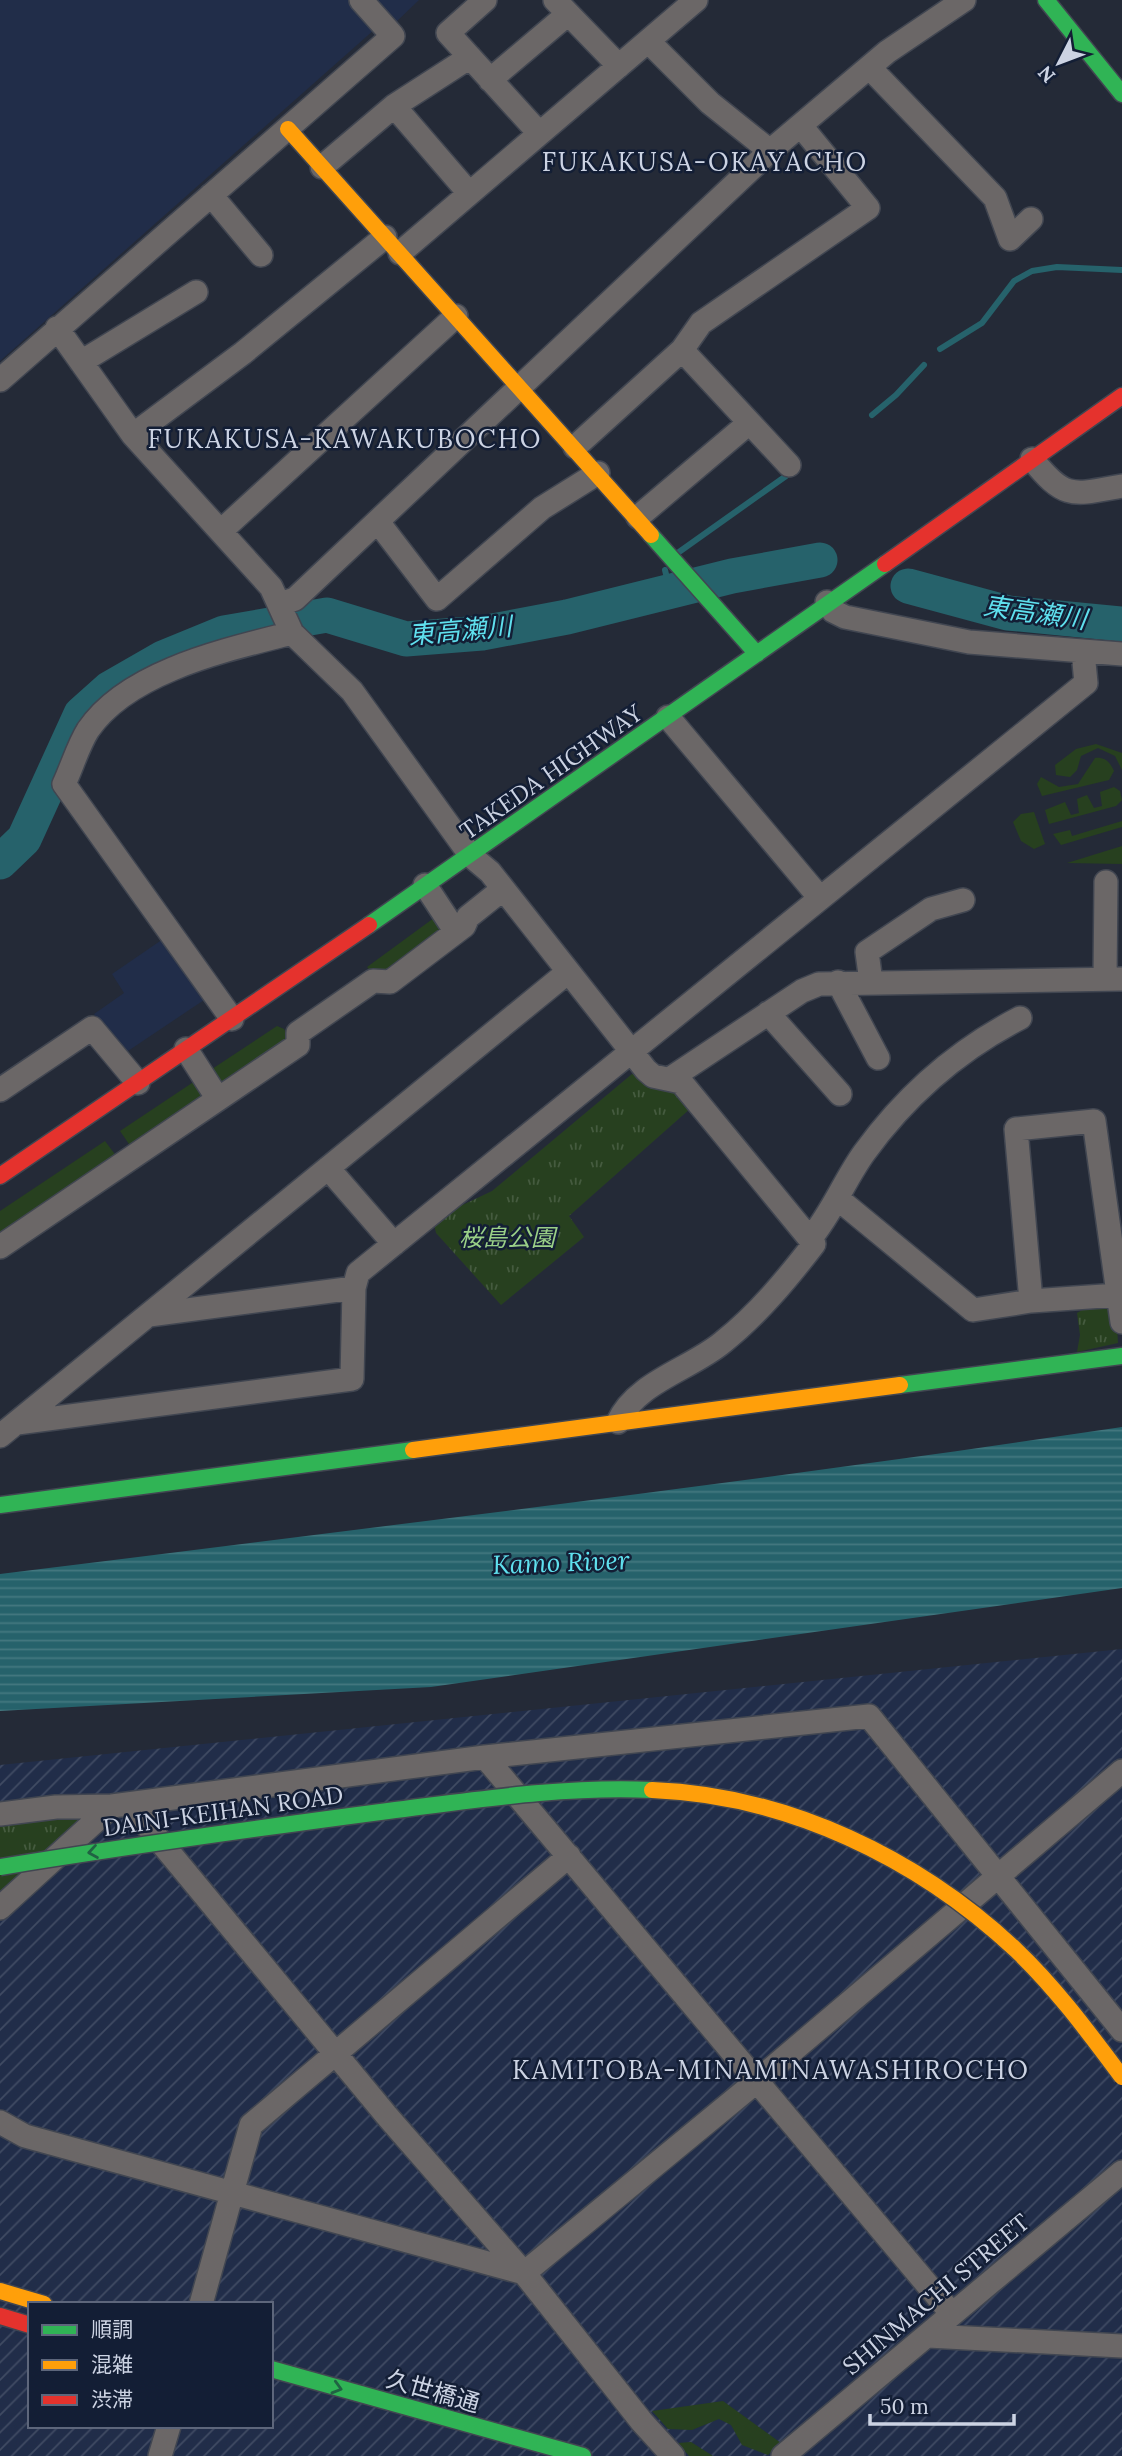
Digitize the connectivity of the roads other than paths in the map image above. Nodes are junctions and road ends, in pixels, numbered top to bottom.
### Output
1 (361, 0) edge
2 (485, 0) edge
3 (696, 0) edge
4 (964, 0) edge
5 (1046, 0) edge
6 (561, 7) edge
7 (649, 41) junction
8 (470, 57) junction
9 (619, 66) junction
10 (870, 68) junction
11 (490, 80) junction
12 (1122, 94) edge
13 (394, 106) junction
14 (801, 126) junction
15 (288, 129) junction
16 (539, 133) junction
17 (770, 151) junction
18 (322, 167) junction
19 (469, 193) junction
20 (211, 195) junction
21 (1031, 219) dead end
22 (392, 245) junction
23 (261, 255) dead end
24 (196, 292) dead end
25 (456, 316) junction
26 (57, 328) junction
27 (682, 350) junction
28 (81, 362) junction
29 (0, 380) edge
30 (521, 388) junction
31 (1122, 397) edge
32 (749, 423) junction
33 (133, 435) junction
34 (575, 447) junction
35 (1031, 459) junction
36 (789, 465) dead end
37 (598, 473) junction
38 (1122, 486) edge
39 (638, 517) junction
40 (378, 522) junction
41 (221, 531) junction
42 (827, 603) junction
43 (280, 604) junction
44 (292, 633) junction
45 (1083, 652) junction
46 (757, 654) junction
47 (1122, 654) edge
48 (668, 717) junction
49 (471, 856) junction
50 (1106, 882) dead end
51 (425, 885) junction
52 (503, 889) junction
53 (820, 898) junction
54 (963, 900) dead end
55 (456, 932) junction
56 (568, 972) junction
57 (1113, 978) edge
58 (838, 982) junction
59 (872, 982) junction
60 (768, 1013) junction
61 (1020, 1018) dead end
62 (232, 1019) junction
63 (186, 1049) junction
64 (633, 1051) junction
65 (878, 1059) dead end
66 (671, 1078) junction
67 (138, 1083) junction
68 (0, 1090) edge
69 (840, 1094) dead end
70 (218, 1099) junction
71 (328, 1168) junction
72 (1, 1174) edge
73 (837, 1198) junction
74 (810, 1239) junction
75 (394, 1244) junction
76 (0, 1247) edge
77 (354, 1289) junction
78 (1118, 1295) junction
79 (1031, 1301) junction
80 (148, 1315) junction
81 (1122, 1322) edge
82 (1122, 1356) edge
83 (618, 1422) junction
84 (8, 1430) edge
85 (0, 1505) edge
86 (485, 1757) junction
87 (1122, 1772) edge
88 (452, 1803) junction
89 (121, 1805) junction
90 (0, 1814) edge
91 (3, 1851) edge
92 (569, 1856) junction
93 (0, 1867) edge
94 (999, 1879) junction
95 (0, 1908) edge
96 (1122, 2030) edge
97 (335, 2053) junction
98 (1122, 2077) edge
99 (757, 2081) junction
100 (0, 2122) edge
101 (1122, 2172) edge
102 (230, 2193) junction
103 (524, 2273) junction
104 (0, 2291) edge
105 (37, 2302) edge
106 (202, 2302) edge
107 (952, 2314) junction
108 (0, 2316) edge
109 (28, 2324) edge
110 (928, 2336) junction
111 (1122, 2346) edge
112 (273, 2370) edge
113 (168, 2428) edge
114 (160, 2456) edge
115 (583, 2456) edge
116 (673, 2456) edge
117 (783, 2456) edge

1 - 15 street
2 - 8 street
3 - 7 street
4 - 10 street
5 - 12 main road
6 - 9 street
6 - 11 street
7 - 9 street
7 - 17 street
8 - 11 street
8 - 13 street
9 - 16 street
10 - 14 street
10 - 21 street
11 - 16 street
13 - 18 street
13 - 19 street
14 - 17 street
14 - 27 street
15 - 18 main road
15 - 20 street
16 - 19 street
17 - 30 street
18 - 22 main road
19 - 22 street
20 - 23 street
20 - 26 street
22 - 25 main road
22 - 33 street
24 - 28 street
25 - 30 main road
25 - 41 street
26 - 28 street
26 - 29 street
27 - 32 street
27 - 34 street
28 - 33 street
30 - 34 main road
30 - 40 street
31 - 35 main road, TAKEDA HIGHWAY
32 - 36 street
32 - 39 street
33 - 41 street
34 - 37 main road
35 - 38 street
35 - 42 main road, TAKEDA HIGHWAY
37 - 39 main road
37 - 40 street
39 - 46 main road
40 - 43 street
41 - 43 street
42 - 45 street
42 - 46 main road, TAKEDA HIGHWAY
43 - 44 street
44 - 49 street
44 - 62 street
45 - 47 street
45 - 53 street
46 - 48 main road, TAKEDA HIGHWAY
48 - 49 main road, TAKEDA HIGHWAY
48 - 53 street
49 - 51 main road, TAKEDA HIGHWAY
49 - 52 street
50 - 57 street
51 - 55 street
51 - 62 main road, TAKEDA HIGHWAY
52 - 55 street
52 - 56 street
53 - 64 street
54 - 59 street
55 - 70 street
56 - 64 street
56 - 71 street
57 - 59 street
58 - 59 street
58 - 60 street
58 - 65 street
60 - 66 street
60 - 69 street
61 - 73 street
62 - 63 main road, TAKEDA HIGHWAY
63 - 67 main road, TAKEDA HIGHWAY
63 - 70 street
64 - 66 street
64 - 75 street
66 - 74 street
67 - 68 street
67 - 72 main road, TAKEDA HIGHWAY
70 - 76 street
71 - 75 street
71 - 80 street
73 - 74 street
73 - 79 street
74 - 83 street
75 - 77 street
77 - 80 street
77 - 84 street
78 - 79 street
78 - 79 street
78 - 81 street
80 - 84 street
82 - 83 main road
83 - 85 main road
86 - 89 street
86 - 92 street
86 - 94 street
87 - 94 street
88 - 91 main road, DAINI-KEIHAN ROAD, bridge
88 -> 93 main road, DAINI-KEIHAN ROAD, bridge
88 - 98 main road, DAINI-KEIHAN ROAD, bridge
89 - 90 street
89 - 95 street
89 - 97 street
92 - 97 street
92 - 99 street
94 - 96 street
94 - 99 street
97 - 102 street
97 - 103 street
99 - 103 street
99 - 107 street
100 - 102 street
101 - 107 street, SHINMACHI STREET
102 - 103 street
102 - 106 street
103 - 116 street
104 - 105 main road
107 - 110 street, SHINMACHI STREET
108 - 109 main road
110 - 111 street
110 - 117 street, SHINMACHI STREET
112 -> 115 main road, 久世橋通
113 - 114 street

